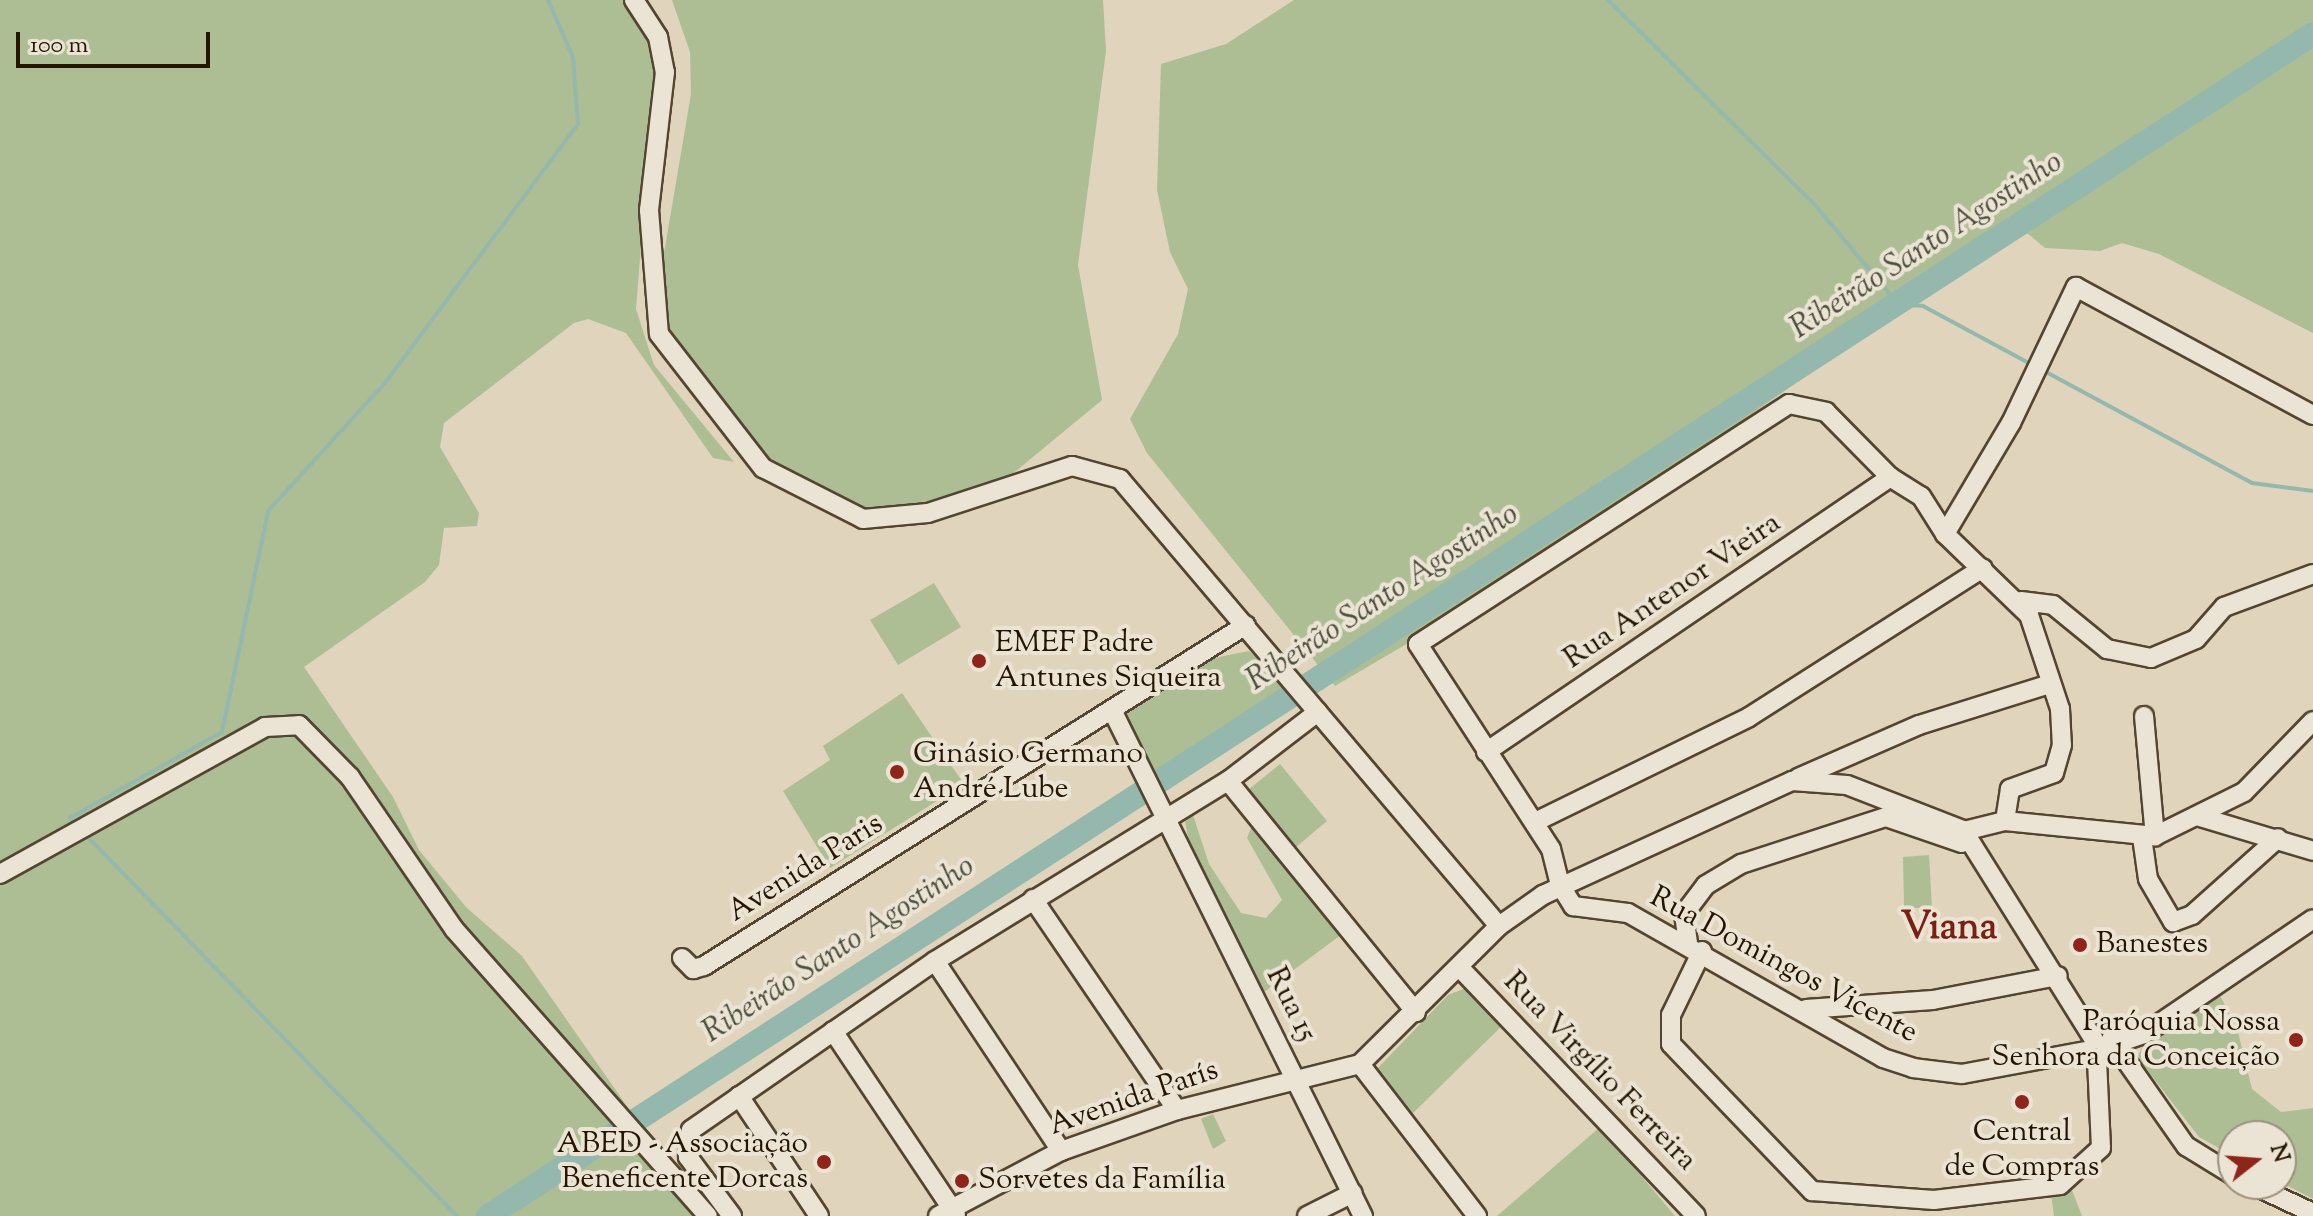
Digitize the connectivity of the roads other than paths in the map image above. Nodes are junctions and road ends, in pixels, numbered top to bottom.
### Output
1 (634, 0) edge
2 (2313, 415) edge
3 (1890, 477) junction
4 (1945, 534) junction
5 (1983, 568) junction
6 (2313, 574) edge
7 (2021, 601) junction
8 (1246, 625) junction
9 (2050, 684) junction
10 (1314, 706) junction
11 (1112, 710) junction
12 (2144, 716) dead end
13 (2313, 721) edge
14 (1486, 752) junction
15 (1228, 781) junction
16 (1792, 781) junction
17 (1168, 817) junction
18 (2200, 817) junction
19 (2005, 821) junction
20 (1535, 822) junction
21 (1957, 833) junction
22 (2148, 836) junction
23 (2278, 838) junction
24 (2313, 851) edge
25 (0, 874) edge
26 (1560, 885) junction
27 (1033, 899) junction
28 (2313, 919) edge
29 (1499, 926) junction
30 (1695, 947) junction
31 (682, 958) dead end
32 (935, 961) junction
33 (1460, 968) junction
34 (2058, 976) junction
35 (1806, 1009) junction
36 (1416, 1012) junction
37 (833, 1031) junction
38 (2101, 1049) junction
39 (1360, 1064) junction
40 (1295, 1078) junction
41 (739, 1096) junction
42 (1177, 1110) junction
43 (1061, 1151) junction
44 (2217, 1165) edge
45 (1353, 1193) junction
46 (2285, 1200) edge
47 (948, 1213) edge
48 (2313, 1213) edge
49 (708, 1216) edge
50 (732, 1216) edge
51 (819, 1216) edge
52 (1307, 1216) edge
53 (1363, 1216) edge
54 (1477, 1216) edge
55 (1696, 1216) edge

1 - 8 street
2 - 4 street
3 - 4 street
3 - 14 street, Rua Antenor Vieira
3 - 14 street
4 - 5 street
5 - 7 street
5 - 20 street
6 - 7 street
7 - 9 street
8 - 10 street
8 - 11 street, Avenida Paris
9 - 16 street
9 - 19 street
10 - 15 street
10 - 29 street
11 - 17 street, Rua 15
11 - 31 street, Avenida Paris
12 - 22 street
13 - 18 street
14 - 20 street
15 - 17 street
15 - 36 street
16 - 21 street
16 - 26 street
17 - 27 street
17 - 40 street, Rua 15
18 - 22 street
18 - 23 street
19 - 21 street
19 - 22 street
20 - 26 street
21 - 30 street
21 - 34 street
22 - 23 street
23 - 24 street
25 - 49 street
26 - 29 street
26 - 30 street, Rua Domingos Vicente
27 - 32 street
27 - 42 street
28 - 38 street
29 - 33 street
30 - 35 street, Rua Domingos Vicente
30 - 38 street
32 - 37 street
32 - 43 street
33 - 36 street
33 - 55 street, Rua Virgílio Ferreira
34 - 35 street
34 - 38 street
35 - 38 street, Rua Domingos Vicente
36 - 39 street
37 - 41 street
37 - 47 street
38 - 44 street
39 - 40 street, Avenida París
39 - 54 street
40 - 42 street, Avenida París
40 - 45 street, Rua 15
41 - 50 street
41 - 51 street
42 - 43 street, Avenida París
43 - 47 street, Avenida París
45 - 52 street
45 - 53 street, Rua 15
46 - 48 street

